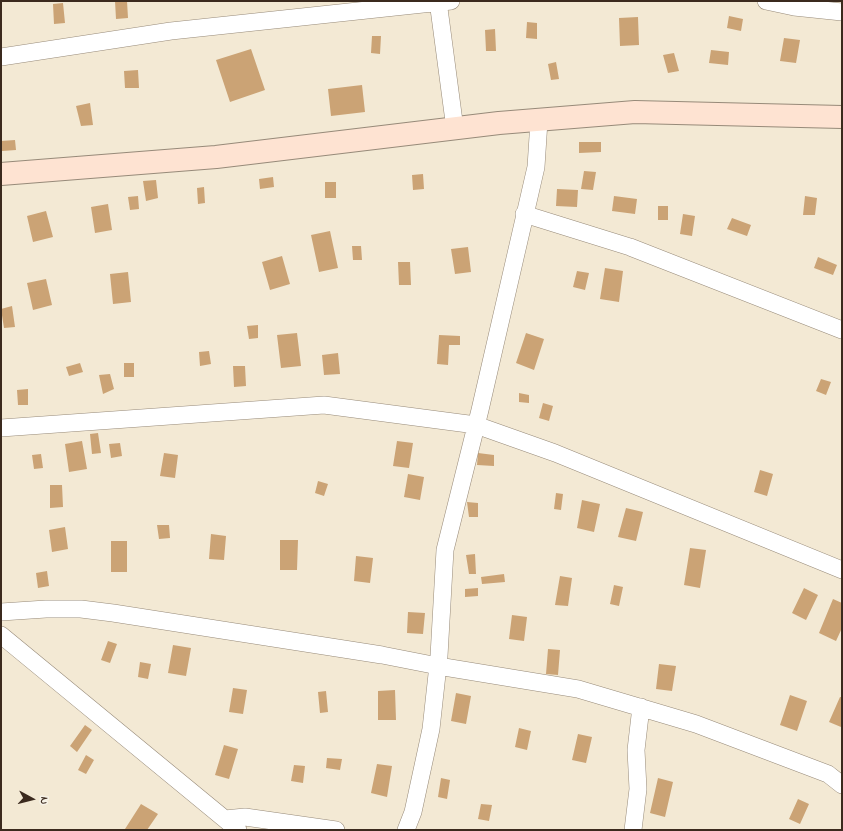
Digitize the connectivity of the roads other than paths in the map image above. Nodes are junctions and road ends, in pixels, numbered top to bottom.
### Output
1 (438, 1) edge
2 (451, 1) edge
3 (766, 1) edge
4 (842, 12) edge
5 (1, 57) edge
6 (842, 117) edge
7 (539, 121) junction
8 (455, 129) junction
9 (1, 174) edge
10 (524, 214) junction
11 (842, 330) edge
12 (476, 425) junction
13 (1, 428) edge
14 (842, 570) edge
15 (1, 612) edge
16 (1, 634) edge
17 (438, 666) junction
18 (641, 707) junction
19 (842, 785) edge
20 (231, 825) edge
21 (336, 830) edge
22 (406, 830) edge
23 (633, 830) edge

1 - 2 street
1 - 5 street
1 - 8 street
3 - 4 street
6 - 7 main road
7 - 8 main road
7 - 10 street
8 - 9 main road
10 - 11 street
10 - 12 street
12 - 13 street
12 - 14 street
12 - 17 street
15 - 17 street
16 - 20 street
17 - 18 street
17 - 22 street
18 - 19 street
18 - 23 street
20 - 21 street

